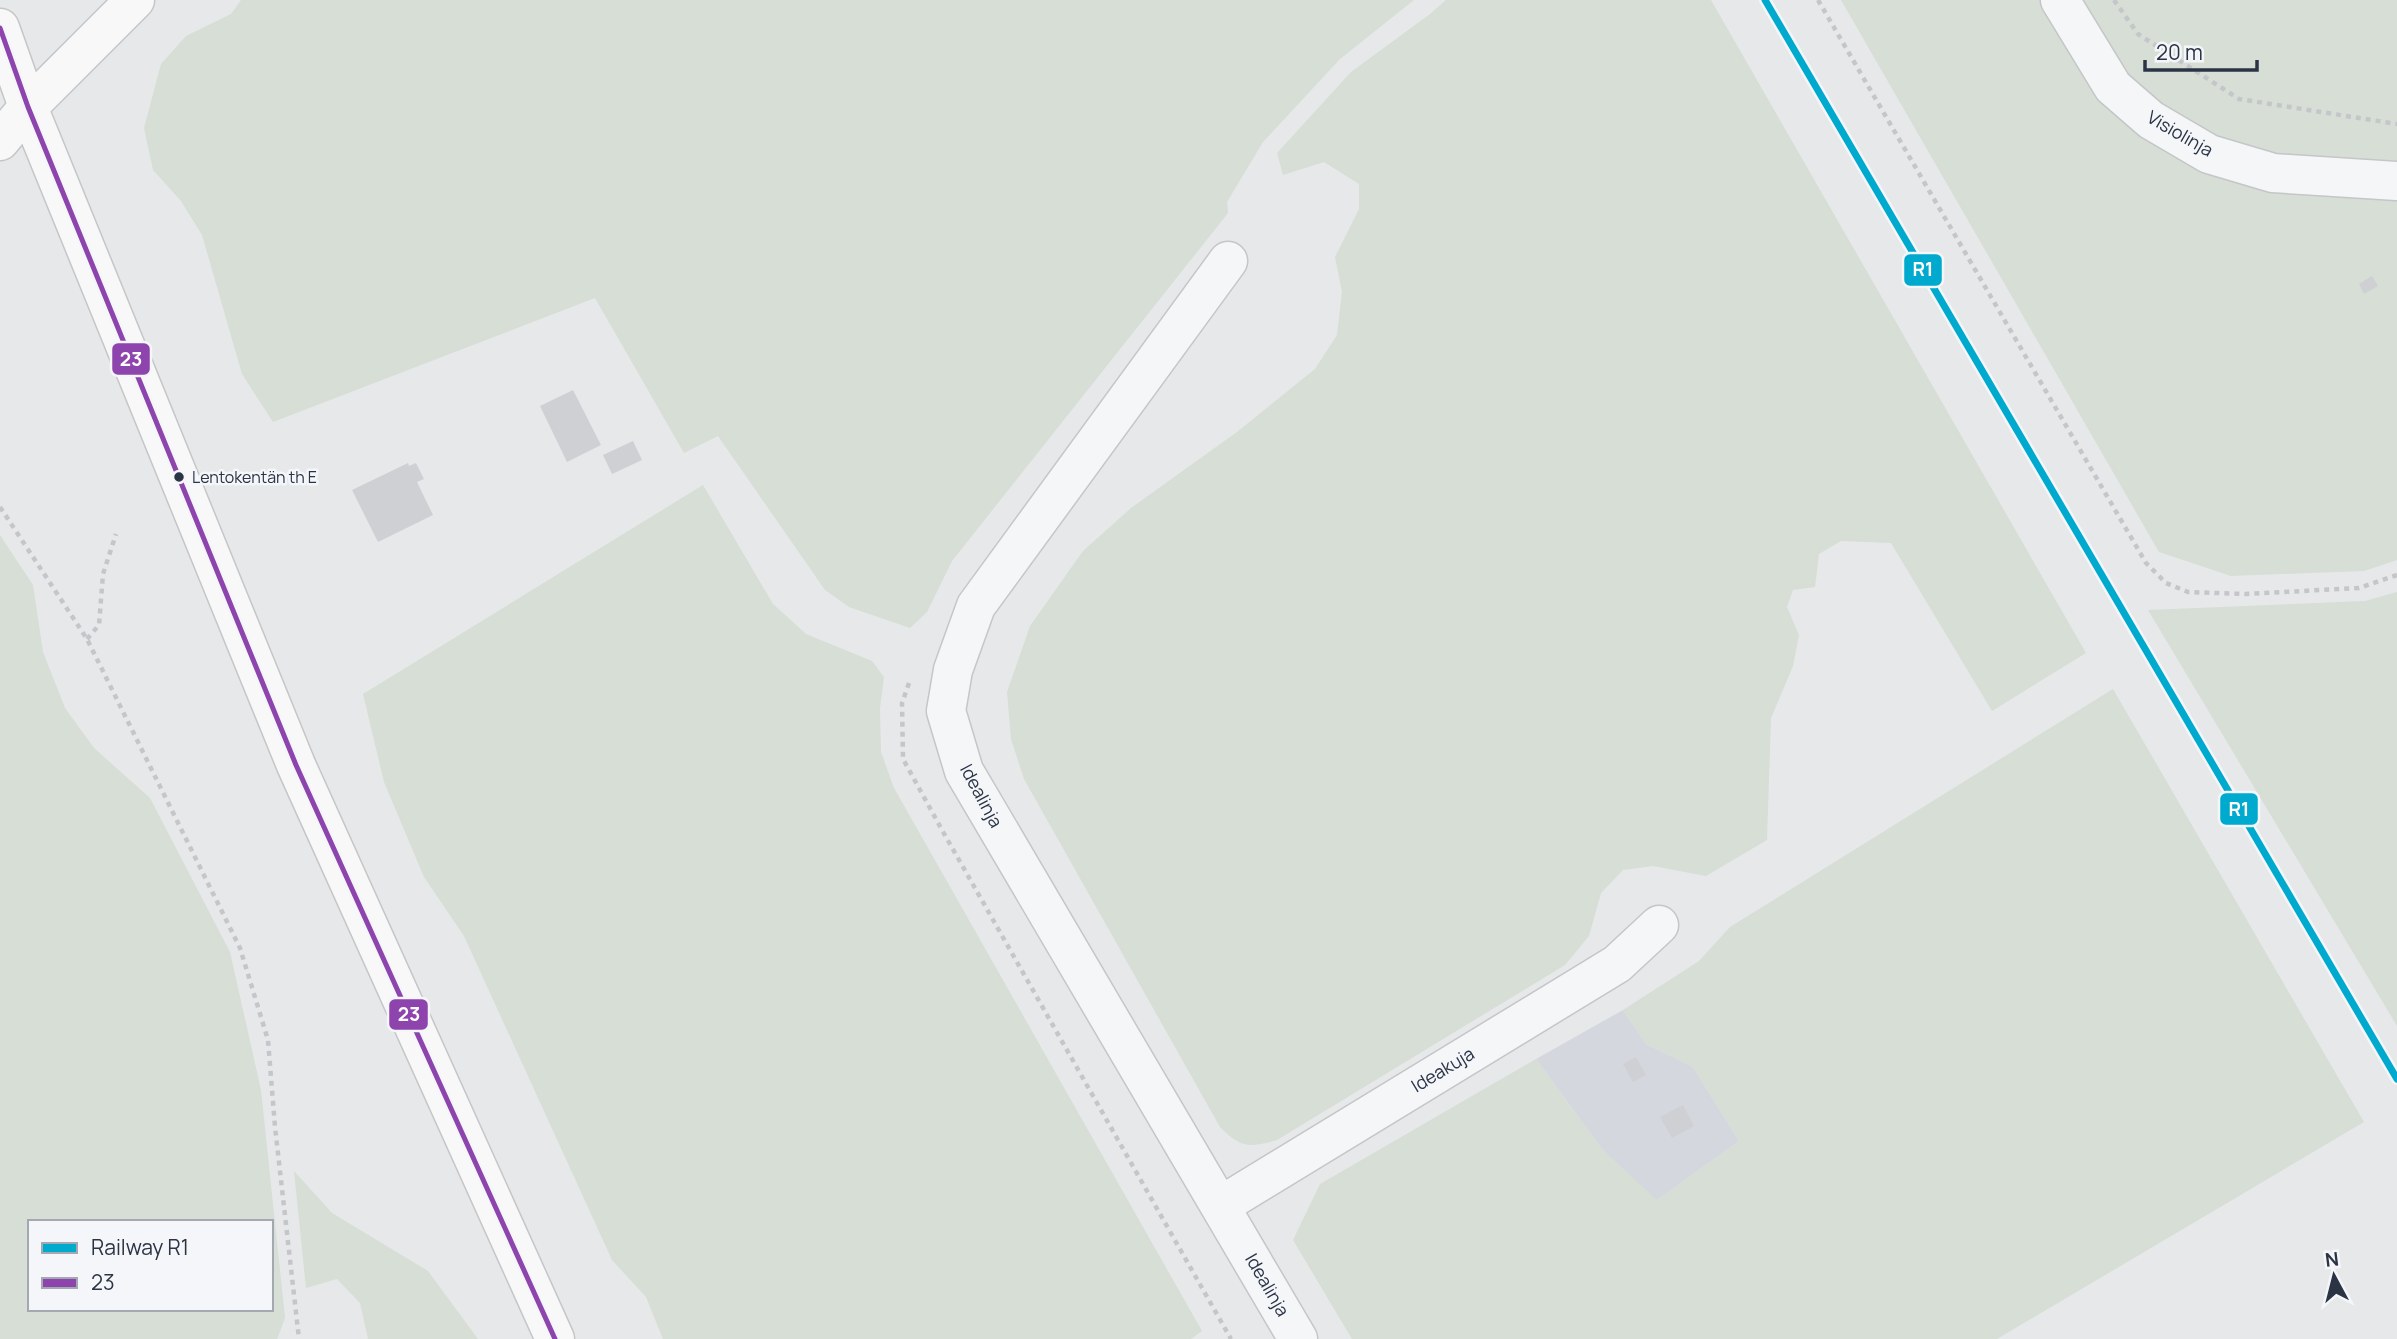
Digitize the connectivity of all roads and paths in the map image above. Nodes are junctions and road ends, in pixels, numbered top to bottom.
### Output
1 (8, 0) edge
2 (135, 0) edge
3 (1818, 0) edge
4 (2060, 0) edge
5 (2114, 0) edge
6 (0, 7) edge
7 (0, 28) edge
8 (28, 107) junction
9 (2397, 124) edge
10 (0, 141) edge
11 (2397, 181) edge
12 (1228, 261) dead end
13 (0, 507) edge
14 (116, 534) dead end
15 (2397, 575) edge
16 (87, 639) junction
17 (910, 681) dead end
18 (1659, 925) dead end
19 (1220, 1206) junction
20 (299, 1339) edge
21 (555, 1339) edge
22 (1231, 1339) edge
23 (1298, 1339) edge

1 - 6 main road
2 - 8 main road
3 - 15 path
4 - 11 street, Visiolinja
5 - 9 path
7 - 8 main road
8 - 10 main road
8 - 21 main road
12 - 19 street, Idealinja
13 - 16 path
14 - 16 path
16 - 20 path
17 - 22 path
18 - 19 street, Ideakuja
19 - 23 street, Idealinja

